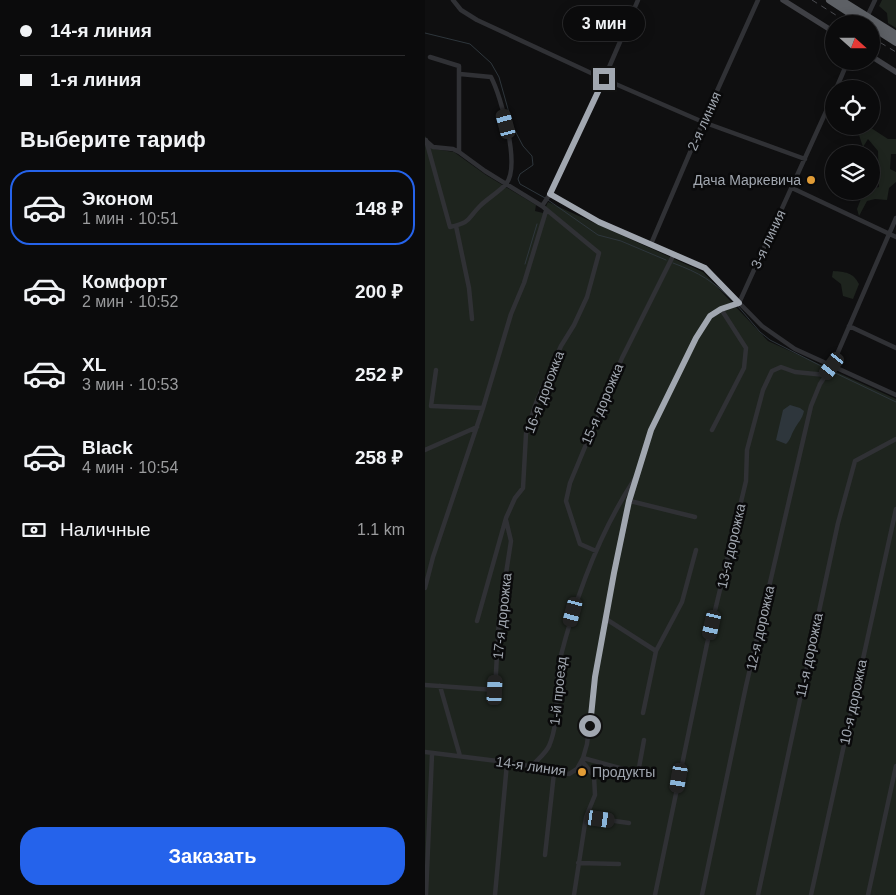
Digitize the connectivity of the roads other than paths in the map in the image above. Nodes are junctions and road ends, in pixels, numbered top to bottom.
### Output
1 (453, 0) edge
2 (638, 0) edge
3 (758, 0) edge
4 (783, 0) edge
5 (830, 0) edge
6 (840, 0) edge
7 (875, 0) edge
8 (855, 15) edge
9 (858, 15) edge
10 (870, 15) edge
11 (825, 26) edge
12 (880, 28) edge
13 (880, 31) edge
14 (896, 35) edge
15 (896, 42) edge
16 (430, 57) dead end
17 (880, 62) edge
18 (896, 72) edge
19 (460, 74) junction
20 (604, 79) junction
21 (825, 114) edge
22 (703, 122) junction
23 (425, 140) edge
24 (459, 152) junction
25 (805, 159) junction
26 (507, 184) junction
27 (792, 188) junction
28 (549, 195) junction
29 (543, 204) junction
30 (546, 211) junction
31 (896, 218) edge
32 (456, 226) junction
33 (889, 234) junction
34 (896, 237) edge
35 (651, 244) junction
36 (675, 254) junction
37 (739, 303) junction
38 (721, 309) junction
39 (472, 319) dead end
40 (849, 326) junction
41 (896, 348) edge
42 (832, 366) junction
43 (436, 370) dead end
44 (826, 375) junction
45 (896, 396) edge
46 (483, 408) junction
47 (477, 427) junction
48 (713, 430) dead end
49 (896, 439) edge
50 (425, 450) edge
51 (638, 475) junction
52 (629, 501) junction
53 (896, 509) edge
54 (695, 517) dead end
55 (506, 518) junction
56 (696, 550) dead end
57 (596, 551) junction
58 (425, 588) edge
59 (606, 619) junction
60 (477, 621) dead end
61 (656, 651) junction
62 (425, 685) edge
63 (440, 686) junction
64 (643, 713) dead end
65 (644, 740) dead end
66 (425, 752) edge
67 (432, 754) junction
68 (460, 756) junction
69 (583, 760) junction
70 (507, 763) junction
71 (532, 766) junction
72 (896, 766) edge
73 (554, 773) junction
74 (586, 817) junction
75 (629, 823) dead end
76 (545, 855) dead end
77 (578, 863) junction
78 (619, 864) dead end
79 (426, 895) edge
80 (495, 895) edge
81 (574, 895) edge
82 (655, 895) edge
83 (702, 895) edge
84 (758, 895) edge
85 (811, 895) edge
86 (868, 895) edge

1 - 20 street
2 - 20 street
3 - 22 street, 2-я линия
4 - 11 street
5 - 8 highway
6 - 9 highway
7 - 10 street
12 - 14 highway
13 - 15 highway
16 - 19 street
17 - 18 street
19 - 24 street
19 - 26 street
20 - 22 street
20 - 28 street
21 - 25 street, 3-я линия
22 - 25 street
22 - 35 street, 2-я линия
23 - 24 street
23 - 32 street
24 - 26 street
25 - 27 street, 3-я линия
26 - 29 street
26 - 32 street
27 - 33 street
27 - 37 street, 3-я линия
28 - 29 street
28 - 35 street
29 - 30 street
30 - 46 street
30 - 55 street, 16-я дорожка
31 - 33 street, 12-я дорожка
32 - 39 street
33 - 34 street
33 - 40 street, 12-я дорожка
35 - 36 street
36 - 37 street
36 - 57 street, 15-я дорожка
37 - 38 street, 14-я линия
37 - 42 street
38 - 48 street
38 - 51 street, 14-я линия
40 - 41 street
40 - 42 street, 12-я дорожка
42 - 44 street, 12-я дорожка
42 - 45 street
43 - 46 street
44 - 82 street, 13-я дорожка
44 - 83 street, 12-я дорожка
46 - 47 street
47 - 50 street
47 - 58 street
49 - 84 street, 11-я дорожка
51 - 52 street, 14-я линия
51 - 57 street, 1-й проезд
52 - 54 street
52 - 59 street, 14-я линия
53 - 85 street, 10-я дорожка
55 - 60 street, 16-я дорожка
55 - 63 street, 17-я дорожка
56 - 61 street
57 - 71 street, 1-й проезд
59 - 61 street
59 - 69 street, 14-я линия
61 - 64 street
62 - 63 street, 17-я дорожка
63 - 68 street
65 - 69 street
66 - 67 street, 14-я линия
67 - 68 street, 14-я линия
67 - 79 street
68 - 70 street, 14-я линия
69 - 73 street, 14-я линия
69 - 74 street
70 - 71 street, 14-я линия
70 - 80 street
71 - 73 street, 14-я линия
72 - 86 street
73 - 76 street
74 - 75 street
74 - 77 street
77 - 78 street
77 - 81 street

